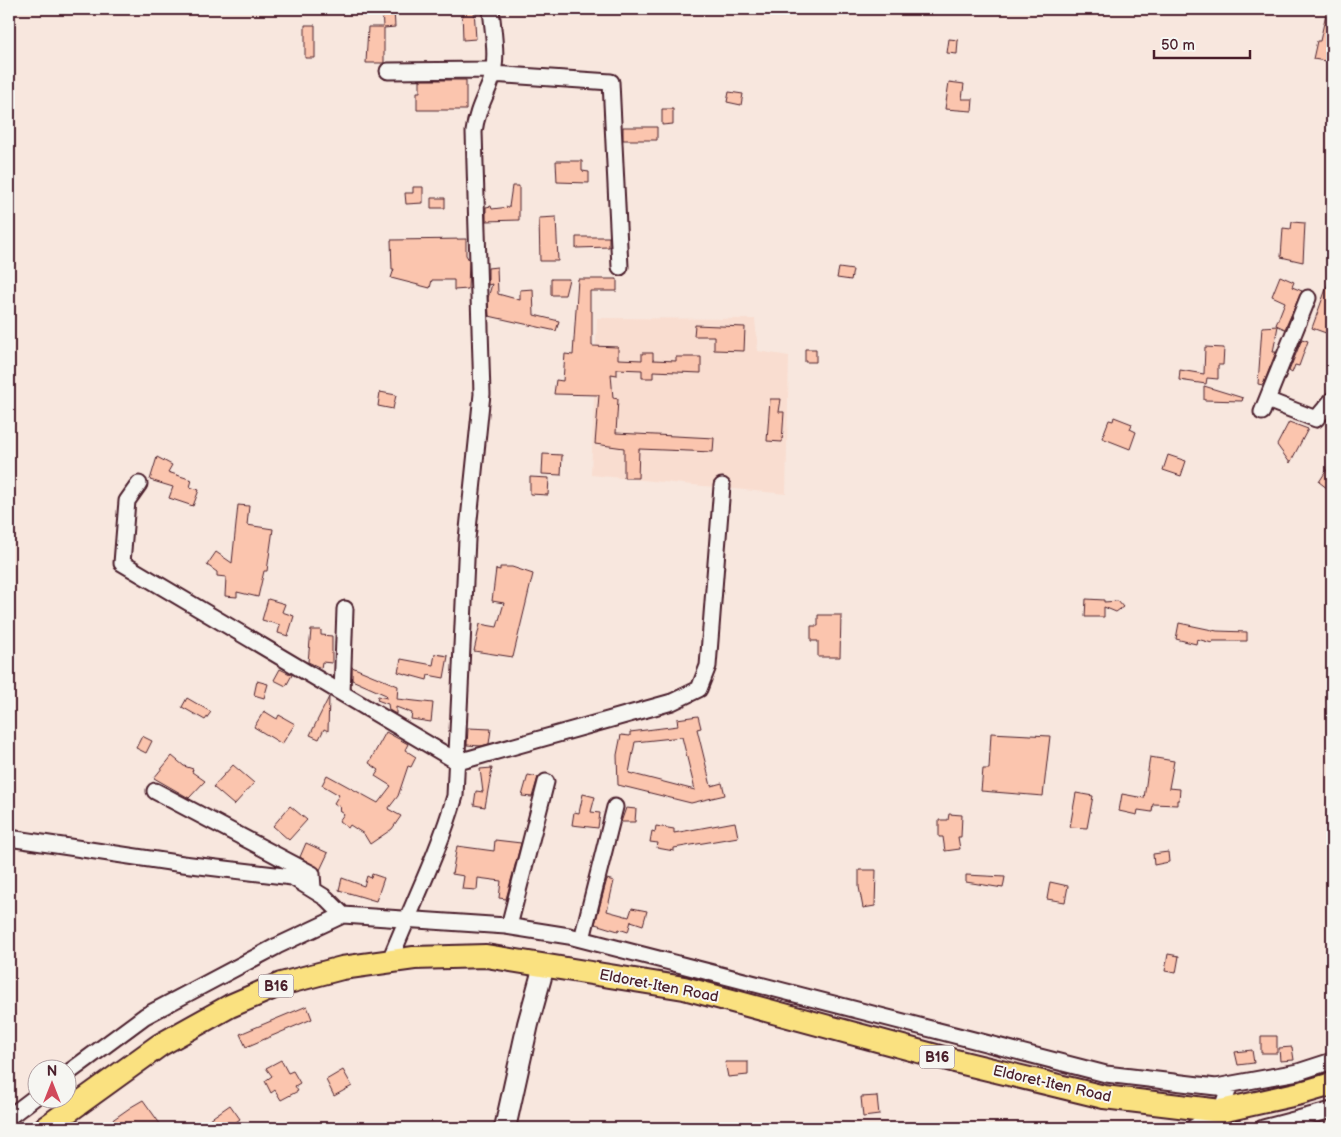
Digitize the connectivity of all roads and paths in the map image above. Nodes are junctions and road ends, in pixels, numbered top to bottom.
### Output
1 (491, 9) edge
2 (388, 71) dead end
3 (492, 74) junction
4 (620, 267) dead end
5 (1308, 298) dead end
6 (1332, 400) edge
7 (139, 484) dead end
8 (722, 486) dead end
9 (345, 609) dead end
10 (342, 693) junction
11 (458, 762) junction
12 (546, 782) dead end
13 (155, 791) dead end
14 (614, 807) dead end
15 (9, 838) edge
16 (313, 888) junction
17 (343, 915) junction
18 (406, 920) junction
19 (509, 926) junction
20 (582, 939) junction
21 (390, 960) junction
22 (544, 966) junction
23 (944, 1032) junction
24 (939, 1057) junction
25 (1332, 1060) edge
26 (78, 1066) edge
27 (1332, 1084) edge
28 (1230, 1085) junction
29 (28, 1103) edge
30 (1332, 1110) edge
31 (9, 1117) edge
32 (65, 1121) edge
33 (1210, 1122) edge
34 (45, 1128) edge
35 (505, 1128) edge
36 (1263, 1128) edge

1 - 3 street
2 - 3 street
3 - 4 street
3 - 11 street
5 - 6 street
7 - 10 street
8 - 11 street
9 - 10 street
10 - 11 street
11 - 18 street
12 - 19 street
13 - 16 street
14 - 20 street
15 - 16 street
16 - 17 street
17 - 18 street
17 - 26 street
18 - 19 street
18 - 21 street
19 - 20 street
20 - 23 street
21 - 22 main road, Eldoret-Iten Road / B16
21 - 32 main road, Eldoret-Iten Road / B16
22 - 24 main road, Eldoret-Iten Road / B16
22 - 35 main road
23 - 24 street
23 - 28 street
24 - 33 main road, Eldoret-Iten Road / B16
25 - 28 street
27 - 33 main road, Eldoret-Iten Road / B16
28 - 33 street
29 - 31 street
30 - 36 street
32 - 34 main road, Eldoret-Iten Road / B16

